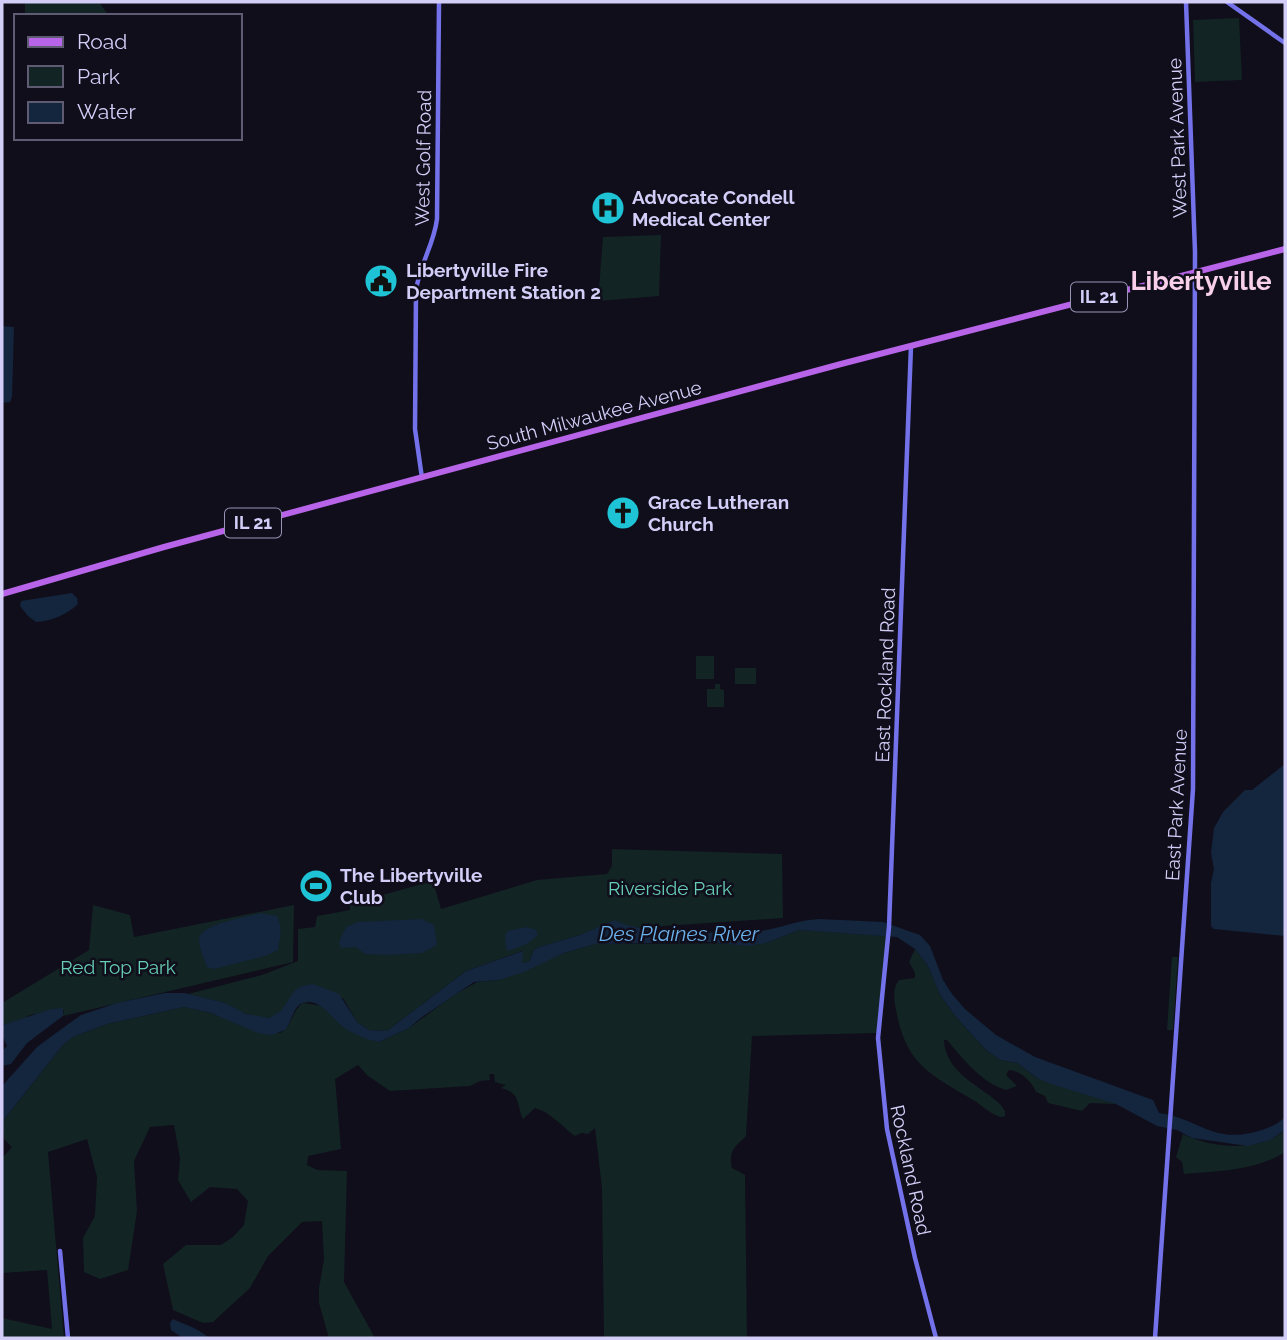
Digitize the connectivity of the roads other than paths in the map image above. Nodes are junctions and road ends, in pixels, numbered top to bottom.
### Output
1 (439, 2) edge
2 (1186, 2) edge
3 (1227, 2) edge
4 (1285, 43) edge
5 (1285, 248) edge
6 (1195, 272) junction
7 (911, 345) junction
8 (422, 478) junction
9 (2, 594) edge
10 (880, 1006) joint
11 (60, 1251) dead end
12 (68, 1338) edge
13 (936, 1338) edge
14 (1156, 1338) edge

1 - 8 street, West Golf Road
2 - 6 street, West Park Avenue
3 - 4 street
5 - 6 main road, IL 21
6 - 7 main road, South Milwaukee Avenue / IL 21
6 - 14 street, East Park Avenue
7 - 8 main road, South Milwaukee Avenue / IL 21
7 - 10 street, East Rockland Road
8 - 9 main road, South Milwaukee Avenue / IL 21
10 - 13 street, Rockland Road
11 - 12 street

